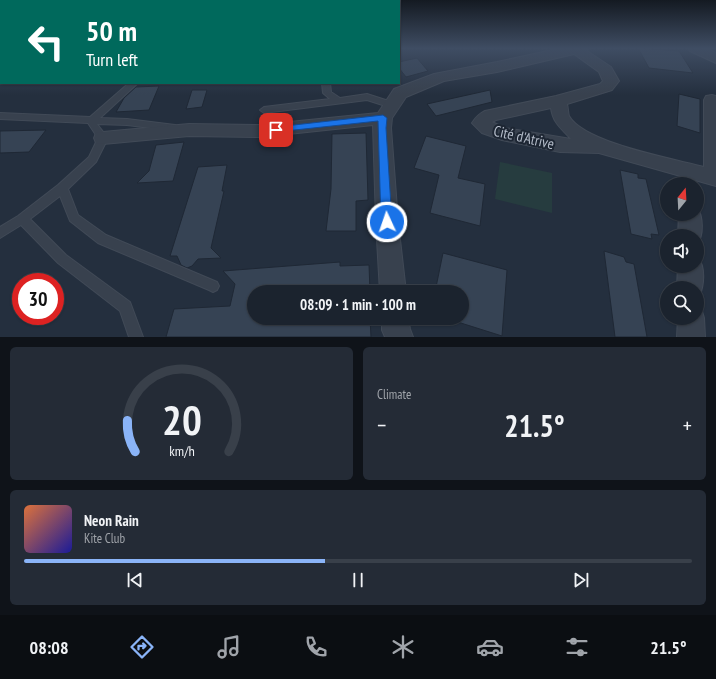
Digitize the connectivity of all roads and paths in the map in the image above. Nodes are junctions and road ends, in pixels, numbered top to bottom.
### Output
1 (512, 64) edge
2 (598, 64) edge
3 (133, 84) edge
4 (326, 84) edge
5 (337, 100) junction
6 (712, 100) dead end
7 (558, 101) junction
8 (264, 110) dead end
9 (388, 112) junction
10 (0, 116) edge
11 (91, 121) junction
12 (189, 130) junction
13 (104, 138) junction
14 (602, 147) junction
15 (687, 177) edge
16 (704, 177) edge
17 (715, 177) edge
18 (62, 188) junction
19 (22, 219) junction
20 (0, 233) edge
21 (392, 285) edge
22 (214, 286) dead end
23 (396, 325) edge
24 (691, 325) edge
25 (136, 337) edge
26 (399, 337) edge
27 (691, 337) edge

1 - 9 street
2 - 7 street, Cité d'Atrive
3 - 11 lane
4 - 5 lane
5 - 8 lane
5 - 9 lane
6 - 17 street, Cité d'Atrive
7 - 14 street, Cité d'Atrive
7 - 14 street, Cité d'Atrive
9 - 12 street
9 - 21 street
10 - 11 lane
11 - 12 lane
11 - 13 lane
12 - 13 street
13 - 18 lane
14 - 15 street, Cité d'Atrive
16 - 17 street, Cité d'Atrive
18 - 19 lane
18 - 22 lane
19 - 20 lane
19 - 25 lane
23 - 26 street
24 - 27 street

